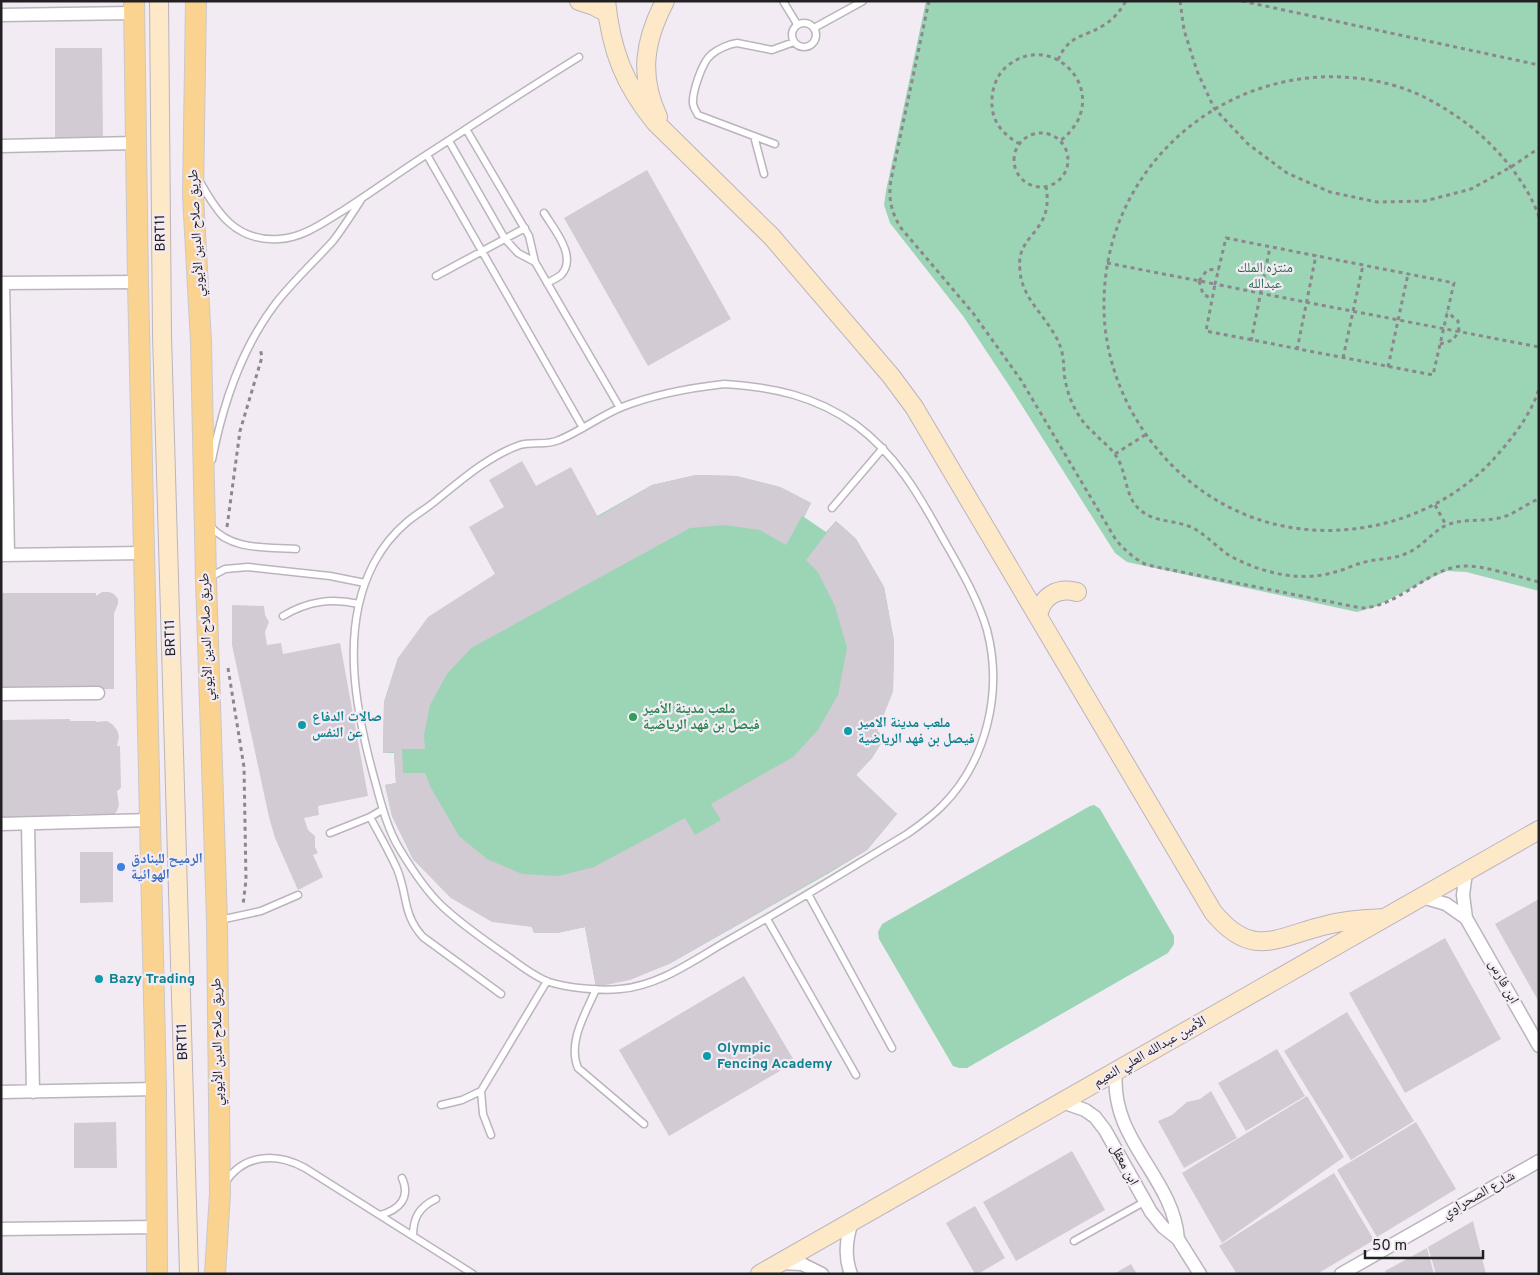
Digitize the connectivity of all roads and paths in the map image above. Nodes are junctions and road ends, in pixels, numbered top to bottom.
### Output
1 (160, 1) edge
2 (196, 1) edge
3 (578, 1) edge
4 (665, 1) edge
5 (783, 1) edge
6 (863, 1) edge
7 (929, 1) edge
8 (1126, 1) edge
9 (1180, 1) edge
10 (1242, 1) edge
11 (133, 7) edge
12 (606, 7) edge
13 (1, 15) edge
14 (798, 24) junction
15 (814, 28) junction
16 (794, 42) junction
17 (579, 56) dead end
18 (1058, 60) junction
19 (1539, 65) edge
20 (1214, 108) junction
21 (466, 129) junction
22 (754, 136) junction
23 (669, 137) junction
24 (449, 141) junction
25 (1060, 141) junction
26 (135, 142) junction
27 (775, 144) dead end
28 (1020, 144) junction
29 (1, 146) edge
30 (1539, 148) edge
31 (427, 155) junction
32 (1511, 167) junction
33 (193, 170) junction
34 (764, 174) dead end
35 (1046, 186) junction
36 (361, 199) junction
37 (544, 213) dead end
38 (1539, 217) edge
39 (525, 228) junction
40 (505, 239) junction
41 (1270, 247) junction
42 (482, 251) junction
43 (1316, 255) junction
44 (534, 262) junction
45 (1107, 262) junction
46 (1363, 265) junction
47 (1219, 269) junction
48 (1408, 274) junction
49 (436, 276) dead end
50 (1199, 281) junction
51 (138, 282) junction
52 (2, 283) edge
53 (547, 283) junction
54 (1215, 284) junction
55 (1260, 294) junction
56 (1212, 299) junction
57 (1306, 303) junction
58 (1353, 312) junction
59 (1447, 312) junction
60 (1398, 320) junction
61 (1443, 328) junction
62 (1459, 331) junction
63 (1251, 340) junction
64 (250, 343) junction
65 (1440, 344) junction
66 (1539, 347) edge
67 (1297, 350) junction
68 (1343, 358) junction
69 (1388, 367) junction
70 (1539, 390) edge
71 (620, 408) junction
72 (583, 428) junction
73 (1145, 434) junction
74 (883, 448) junction
75 (1115, 454) junction
76 (1539, 499) edge
77 (1435, 505) junction
78 (832, 508) dead end
79 (204, 511) junction
80 (1446, 525) junction
81 (226, 539) junction
82 (296, 549) dead end
83 (144, 553) junction
84 (5, 555) edge
85 (206, 580) junction
86 (1539, 582) edge
87 (365, 583) junction
88 (1077, 592) dead end
89 (359, 604) junction
90 (283, 616) dead end
91 (1038, 616) junction
92 (227, 664) dead end
93 (98, 693) dead end
94 (1, 694) edge
95 (382, 810) junction
96 (370, 817) junction
97 (150, 820) junction
98 (1, 824) edge
99 (28, 824) junction
100 (1539, 830) edge
101 (330, 833) dead end
102 (1466, 872) junction
103 (808, 894) junction
104 (298, 895) dead end
105 (1422, 897) junction
106 (241, 917) junction
107 (766, 918) junction
108 (1385, 918) junction
109 (1466, 918) junction
110 (217, 920) junction
111 (547, 981) junction
112 (596, 989) junction
113 (501, 994) dead end
114 (1539, 1046) edge
115 (892, 1048) dead end
116 (1116, 1072) junction
117 (856, 1075) dead end
118 (156, 1089) junction
119 (481, 1091) junction
120 (1, 1092) edge
121 (33, 1092) junction
122 (1062, 1102) junction
123 (441, 1105) dead end
124 (1123, 1121) junction
125 (644, 1124) dead end
126 (1105, 1130) junction
127 (491, 1136) dead end
128 (1136, 1146) junction
129 (1118, 1154) junction
130 (1539, 1161) edge
131 (402, 1178) dead end
132 (220, 1192) junction
133 (436, 1199) dead end
134 (1144, 1202) junction
135 (380, 1215) junction
136 (852, 1222) junction
137 (157, 1227) junction
138 (1, 1229) edge
139 (413, 1236) junction
140 (1178, 1239) junction
141 (1074, 1241) dead end
142 (780, 1263) junction
143 (157, 1274) edge
144 (189, 1274) edge
145 (215, 1274) edge
146 (473, 1274) edge
147 (760, 1274) edge
148 (822, 1274) edge
149 (851, 1274) edge
150 (1200, 1274) edge
151 (1341, 1274) edge

1 - 144 main road, BRT11
2 - 33 main road, طريق صلاح الدين الأيوبي
3 - 12 main road
4 - 23 main road
5 - 14 lane
6 - 15 lane
7 - 86 path
8 - 18 path
9 - 20 path
10 - 19 path
11 - 13 street
11 - 26 main road
12 - 23 main road
14 - 15 lane
14 - 16 lane
15 - 16 lane
16 - 22 lane
17 - 21 lane
18 - 25 path
18 - 28 path
20 - 32 path
20 - 32 path
20 - 45 path
21 - 24 lane
21 - 39 lane
22 - 27 lane
22 - 34 lane
23 - 91 main road
24 - 31 lane
24 - 40 lane
25 - 28 path
25 - 35 path
26 - 29 street
26 - 51 main road
28 - 35 path
30 - 32 path
31 - 36 lane
31 - 42 lane
32 - 38 path
33 - 36 lane
33 - 79 main road, طريق صلاح الدين الأيوبي
35 - 75 path
36 - 64 lane
37 - 53 lane
39 - 40 lane
39 - 44 lane
40 - 42 lane
40 - 44 lane
41 - 43 path
41 - 47 path
41 - 55 path
42 - 49 lane
42 - 72 lane
43 - 46 path
43 - 57 path
44 - 53 lane
45 - 50 path
45 - 73 path
46 - 48 path
46 - 58 path
47 - 50 path
47 - 54 path
48 - 59 path
48 - 60 path
50 - 54 path
50 - 56 path
51 - 52 street
51 - 83 main road
52 - 84 street
53 - 71 lane
54 - 55 path
54 - 56 path
55 - 57 path
55 - 63 path
56 - 63 path
57 - 58 path
57 - 67 path
58 - 60 path
58 - 68 path
59 - 61 path
59 - 62 path
60 - 61 path
60 - 69 path
61 - 62 path
61 - 65 path
62 - 65 path
62 - 66 path
63 - 67 path
64 - 79 lane
64 - 81 path
65 - 69 path
67 - 68 path
68 - 69 path
70 - 77 path
71 - 72 lane
71 - 74 lane
72 - 87 lane
73 - 75 path
73 - 77 path
74 - 78 lane
74 - 103 lane
75 - 80 path
76 - 80 path
77 - 80 path
79 - 81 lane
79 - 85 main road, طريق صلاح الدين الأيوبي
81 - 82 lane
83 - 84 street
83 - 97 main road
85 - 87 lane
85 - 110 main road, طريق صلاح الدين الأيوبي
87 - 89 lane
88 - 91 main road
89 - 90 lane
89 - 95 lane
91 - 108 main road
92 - 106 path
93 - 94 street
95 - 96 lane
95 - 111 lane
96 - 101 lane
96 - 113 lane
97 - 99 street
97 - 118 main road
98 - 99 street
99 - 121 street
100 - 102 main road, الأمين عبدالله العلي النعيم
102 - 105 main road, الأمين عبدالله العلي النعيم
102 - 109 street
103 - 107 lane
103 - 115 lane
104 - 106 lane
105 - 108 main road, الأمين عبدالله العلي النعيم
105 - 109 street
106 - 110 lane
107 - 112 lane
107 - 117 lane
108 - 116 main road, الأمين عبدالله العلي النعيم
109 - 114 street, ابن فارس
110 - 132 main road, طريق صلاح الدين الأيوبي
111 - 112 lane
111 - 119 lane
112 - 125 lane
116 - 122 main road, الأمين عبدالله العلي النعيم
116 - 124 street, ابن معقل
118 - 121 street
118 - 137 main road
119 - 123 lane
119 - 127 lane
120 - 121 street
122 - 126 street, ابن معقل
122 - 136 main road, الأمين عبدالله العلي النعيم
124 - 126 street
124 - 128 street, ابن معقل
126 - 129 street, ابن معقل
128 - 129 street
128 - 140 street, ابن معقل
129 - 134 street, ابن معقل
130 - 151 street, شارع الصحراوي
131 - 135 lane
132 - 135 lane
132 - 145 main road, طريق صلاح الدين الأيوبي
133 - 139 lane
134 - 140 street, ابن معقل
134 - 141 lane
135 - 139 lane
136 - 142 main road, الأمين عبدالله العلي النعيم
136 - 149 street
137 - 138 street
137 - 143 main road
139 - 146 lane
140 - 150 street, ابن معقل
142 - 147 main road, الأمين عبدالله العلي النعيم
142 - 148 street

